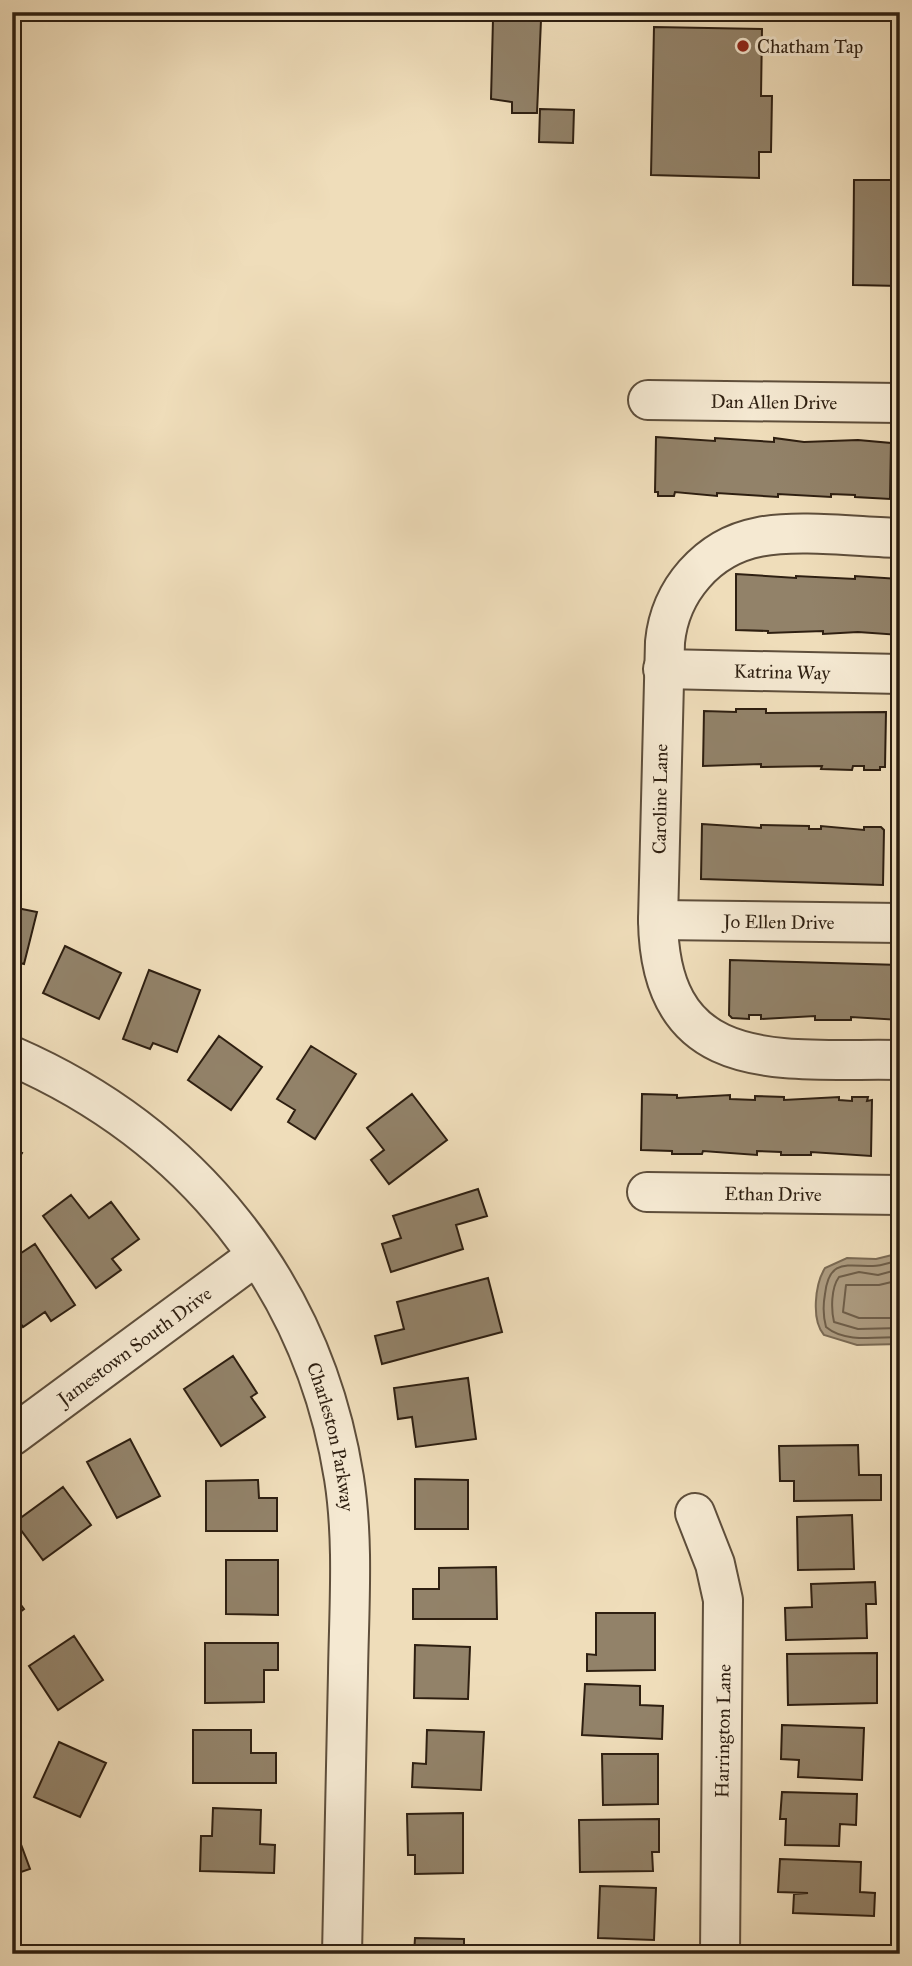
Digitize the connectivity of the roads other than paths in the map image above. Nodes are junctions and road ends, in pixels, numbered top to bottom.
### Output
1 (648, 400) dead end
2 (900, 403) edge
3 (900, 538) edge
4 (663, 670) junction
5 (900, 674) edge
6 (658, 920) junction
7 (900, 923) edge
8 (12, 1056) edge
9 (900, 1060) edge
10 (647, 1192) dead end
11 (900, 1195) edge
12 (256, 1256) junction
13 (12, 1436) edge
14 (695, 1513) dead end
15 (342, 1954) edge
16 (720, 1954) edge

1 - 2 street, Dan Allen Drive
3 - 4 street, Caroline Lane
4 - 5 street, Katrina Way
4 - 6 street, Caroline Lane
6 - 7 street, Jo Ellen Drive
6 - 9 street, Caroline Lane
8 - 12 street, Charleston Parkway
10 - 11 street, Ethan Drive
12 - 13 street, Jamestown South Drive
12 - 15 street, Charleston Parkway
14 - 16 street, Harrington Lane

